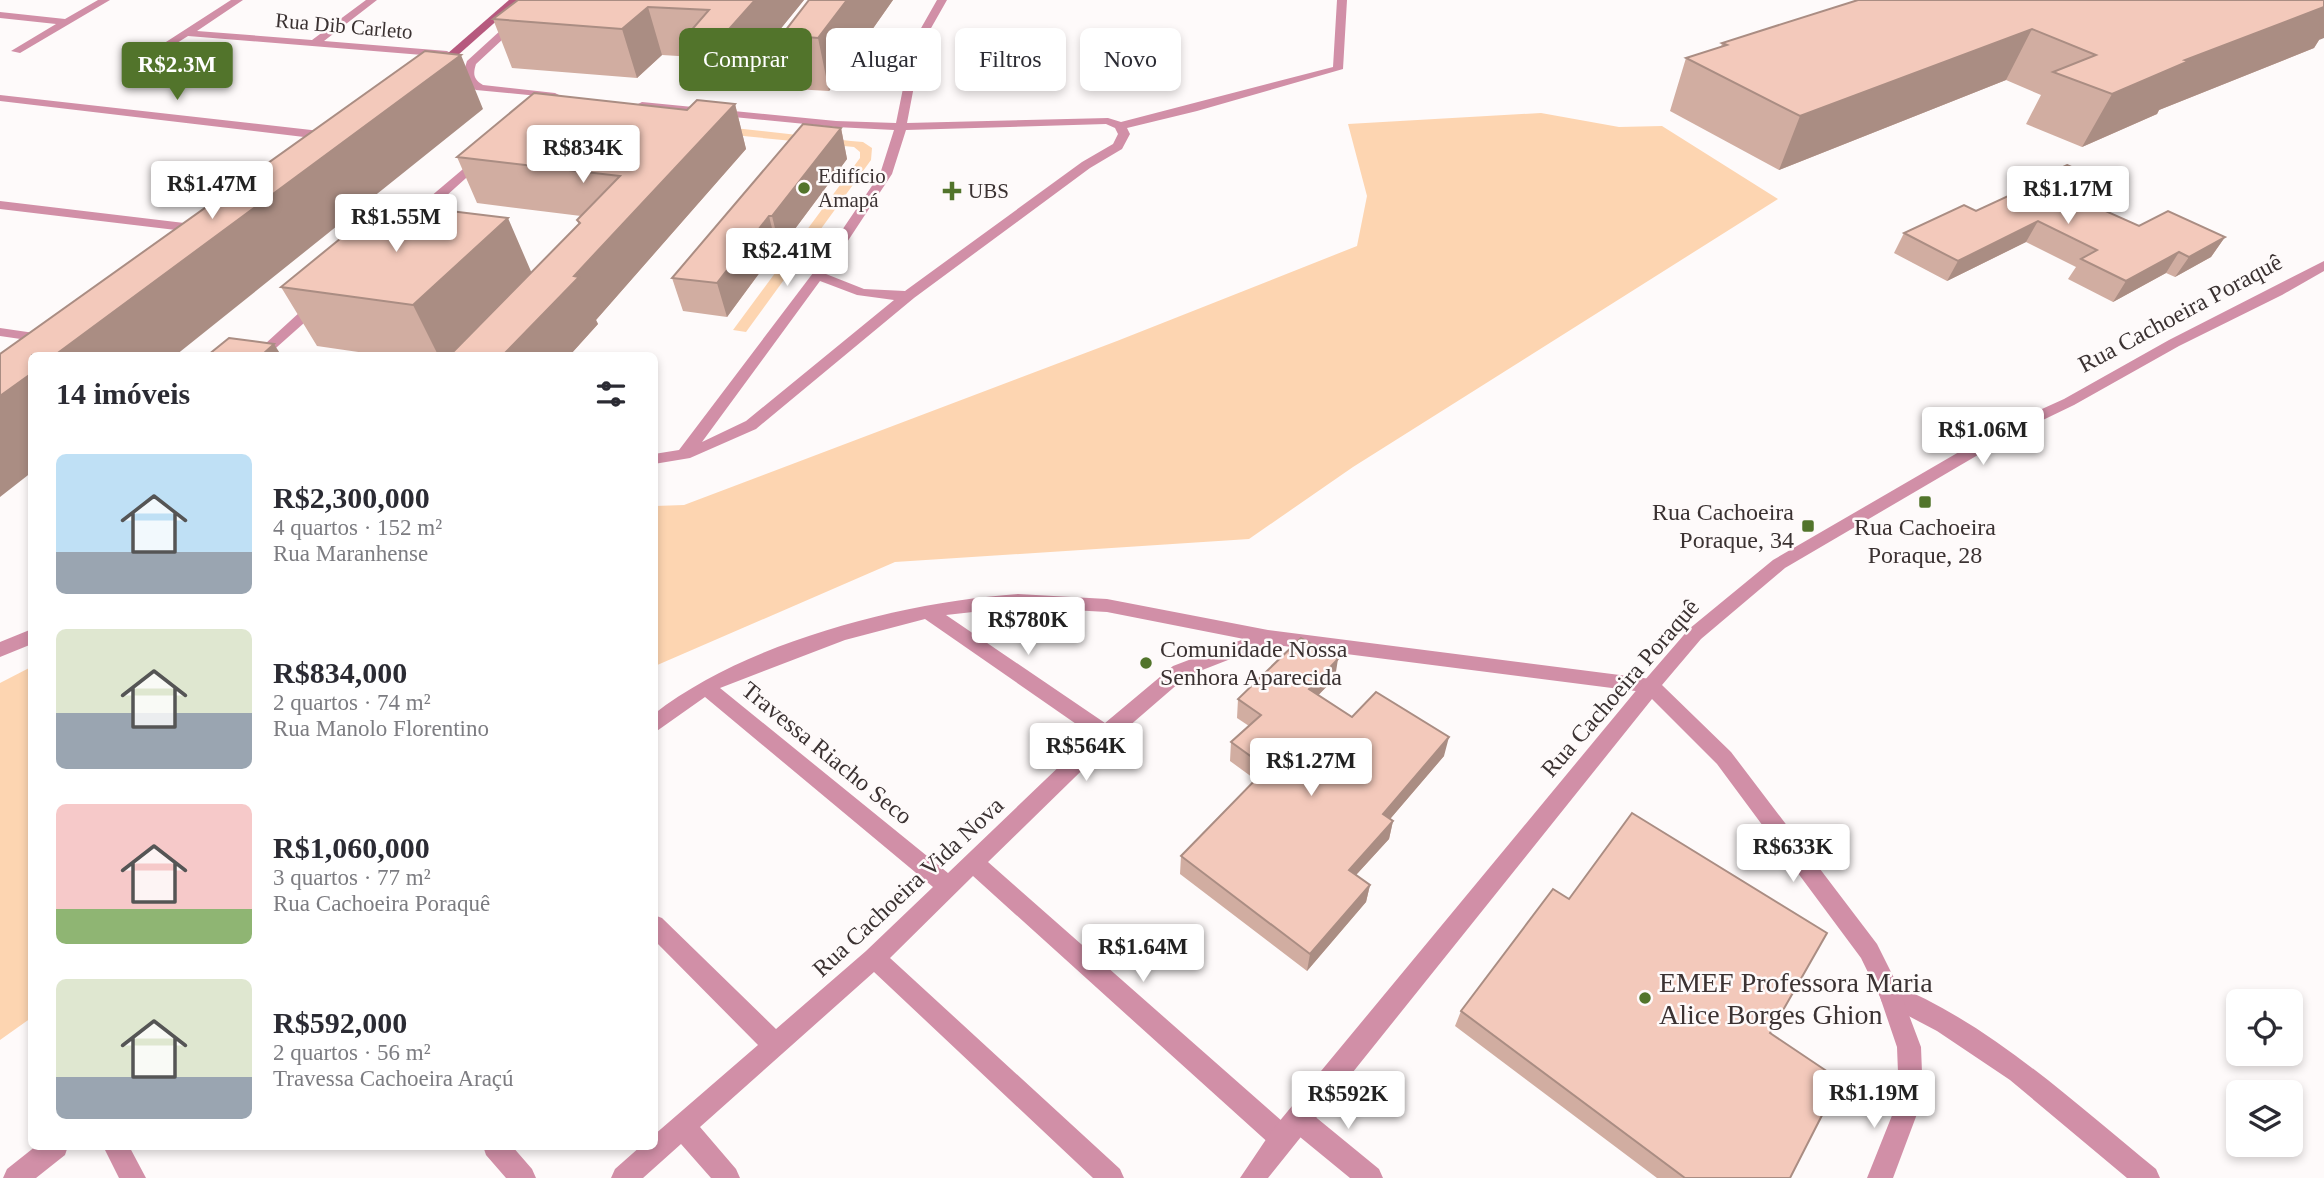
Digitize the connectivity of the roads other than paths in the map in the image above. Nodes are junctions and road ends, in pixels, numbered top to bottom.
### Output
1 (105, 0) edge
2 (238, 0) edge
3 (372, 0) edge
4 (515, 0) edge
5 (540, 0) edge
6 (942, 0) edge
7 (1342, 0) edge
8 (0, 15) edge
9 (65, 22) junction
10 (188, 33) junction
11 (314, 43) junction
12 (16, 51) dead end
13 (454, 55) junction
14 (141, 62) dead end
15 (423, 81) edge
16 (0, 98) edge
17 (573, 98) edge
18 (633, 104) edge
19 (1121, 126) junction
20 (901, 127) junction
21 (337, 137) edge
22 (488, 151) edge
23 (0, 205) edge
24 (212, 230) edge
25 (395, 235) edge
26 (2324, 265) edge
27 (818, 275) junction
28 (333, 290) edge
29 (909, 295) junction
30 (0, 332) edge
31 (63, 341) edge
32 (263, 352) edge
33 (684, 454) junction
34 (658, 458) edge
35 (928, 612) junction
36 (1268, 637) junction
37 (28, 638) edge
38 (0, 650) edge
39 (1651, 686) junction
40 (706, 687) junction
41 (658, 722) edge
42 (1106, 734) junction
43 (974, 863) junction
44 (948, 886) junction
45 (658, 929) edge
46 (874, 958) junction
47 (1890, 993) junction
48 (775, 1045) junction
49 (683, 1126) junction
50 (1290, 1128) junction
51 (658, 1148) edge
52 (51, 1150) edge
53 (118, 1150) edge
54 (498, 1150) edge
55 (656, 1150) edge
56 (16, 1178) edge
57 (133, 1178) edge
58 (523, 1178) edge
59 (624, 1178) edge
60 (727, 1178) edge
61 (1111, 1178) edge
62 (1253, 1178) edge
63 (1370, 1178) edge
64 (1880, 1178) edge
65 (2147, 1178) edge

1 - 9 street
2 - 10 street
3 - 11 street
4 - 13 main road
5 - 17 street
6 - 20 street
7 - 19 street
8 - 9 street
9 - 12 street
10 - 11 street, Rua Dib Carleto
10 - 14 street
11 - 13 street, Rua Dib Carleto
13 - 15 main road
16 - 21 street
18 - 20 street
19 - 20 street
19 - 29 street
20 - 27 street
22 - 25 street
23 - 24 street
26 - 39 street, Rua Cachoeira Poraquê
27 - 29 street
27 - 33 street
28 - 32 street
29 - 33 street
30 - 31 street
33 - 34 street
35 - 36 street
35 - 40 street
35 - 42 street
36 - 39 street, Rua Cachoeira Vida Nova
36 - 42 street, Rua Cachoeira Vida Nova
37 - 38 street
39 - 47 street
39 - 50 street, Rua Cachoeira Poraquê
40 - 41 street
40 - 44 street, Travessa Riacho Seco
42 - 43 street, Rua Cachoeira Vida Nova
43 - 44 street, Rua Cachoeira Vida Nova
43 - 50 street
44 - 46 street, Rua Cachoeira Vida Nova
45 - 48 street
46 - 48 street, Rua Cachoeira Vida Nova
46 - 61 street
47 - 64 street
47 - 65 street
48 - 49 street, Rua Cachoeira Vida Nova
49 - 51 street, Rua Cachoeira Vida Nova
49 - 60 street
50 - 62 street, Rua Cachoeira Poraquê
50 - 63 street
52 - 56 street
53 - 57 street
54 - 58 street
55 - 59 street, Rua Cachoeira Vida Nova

